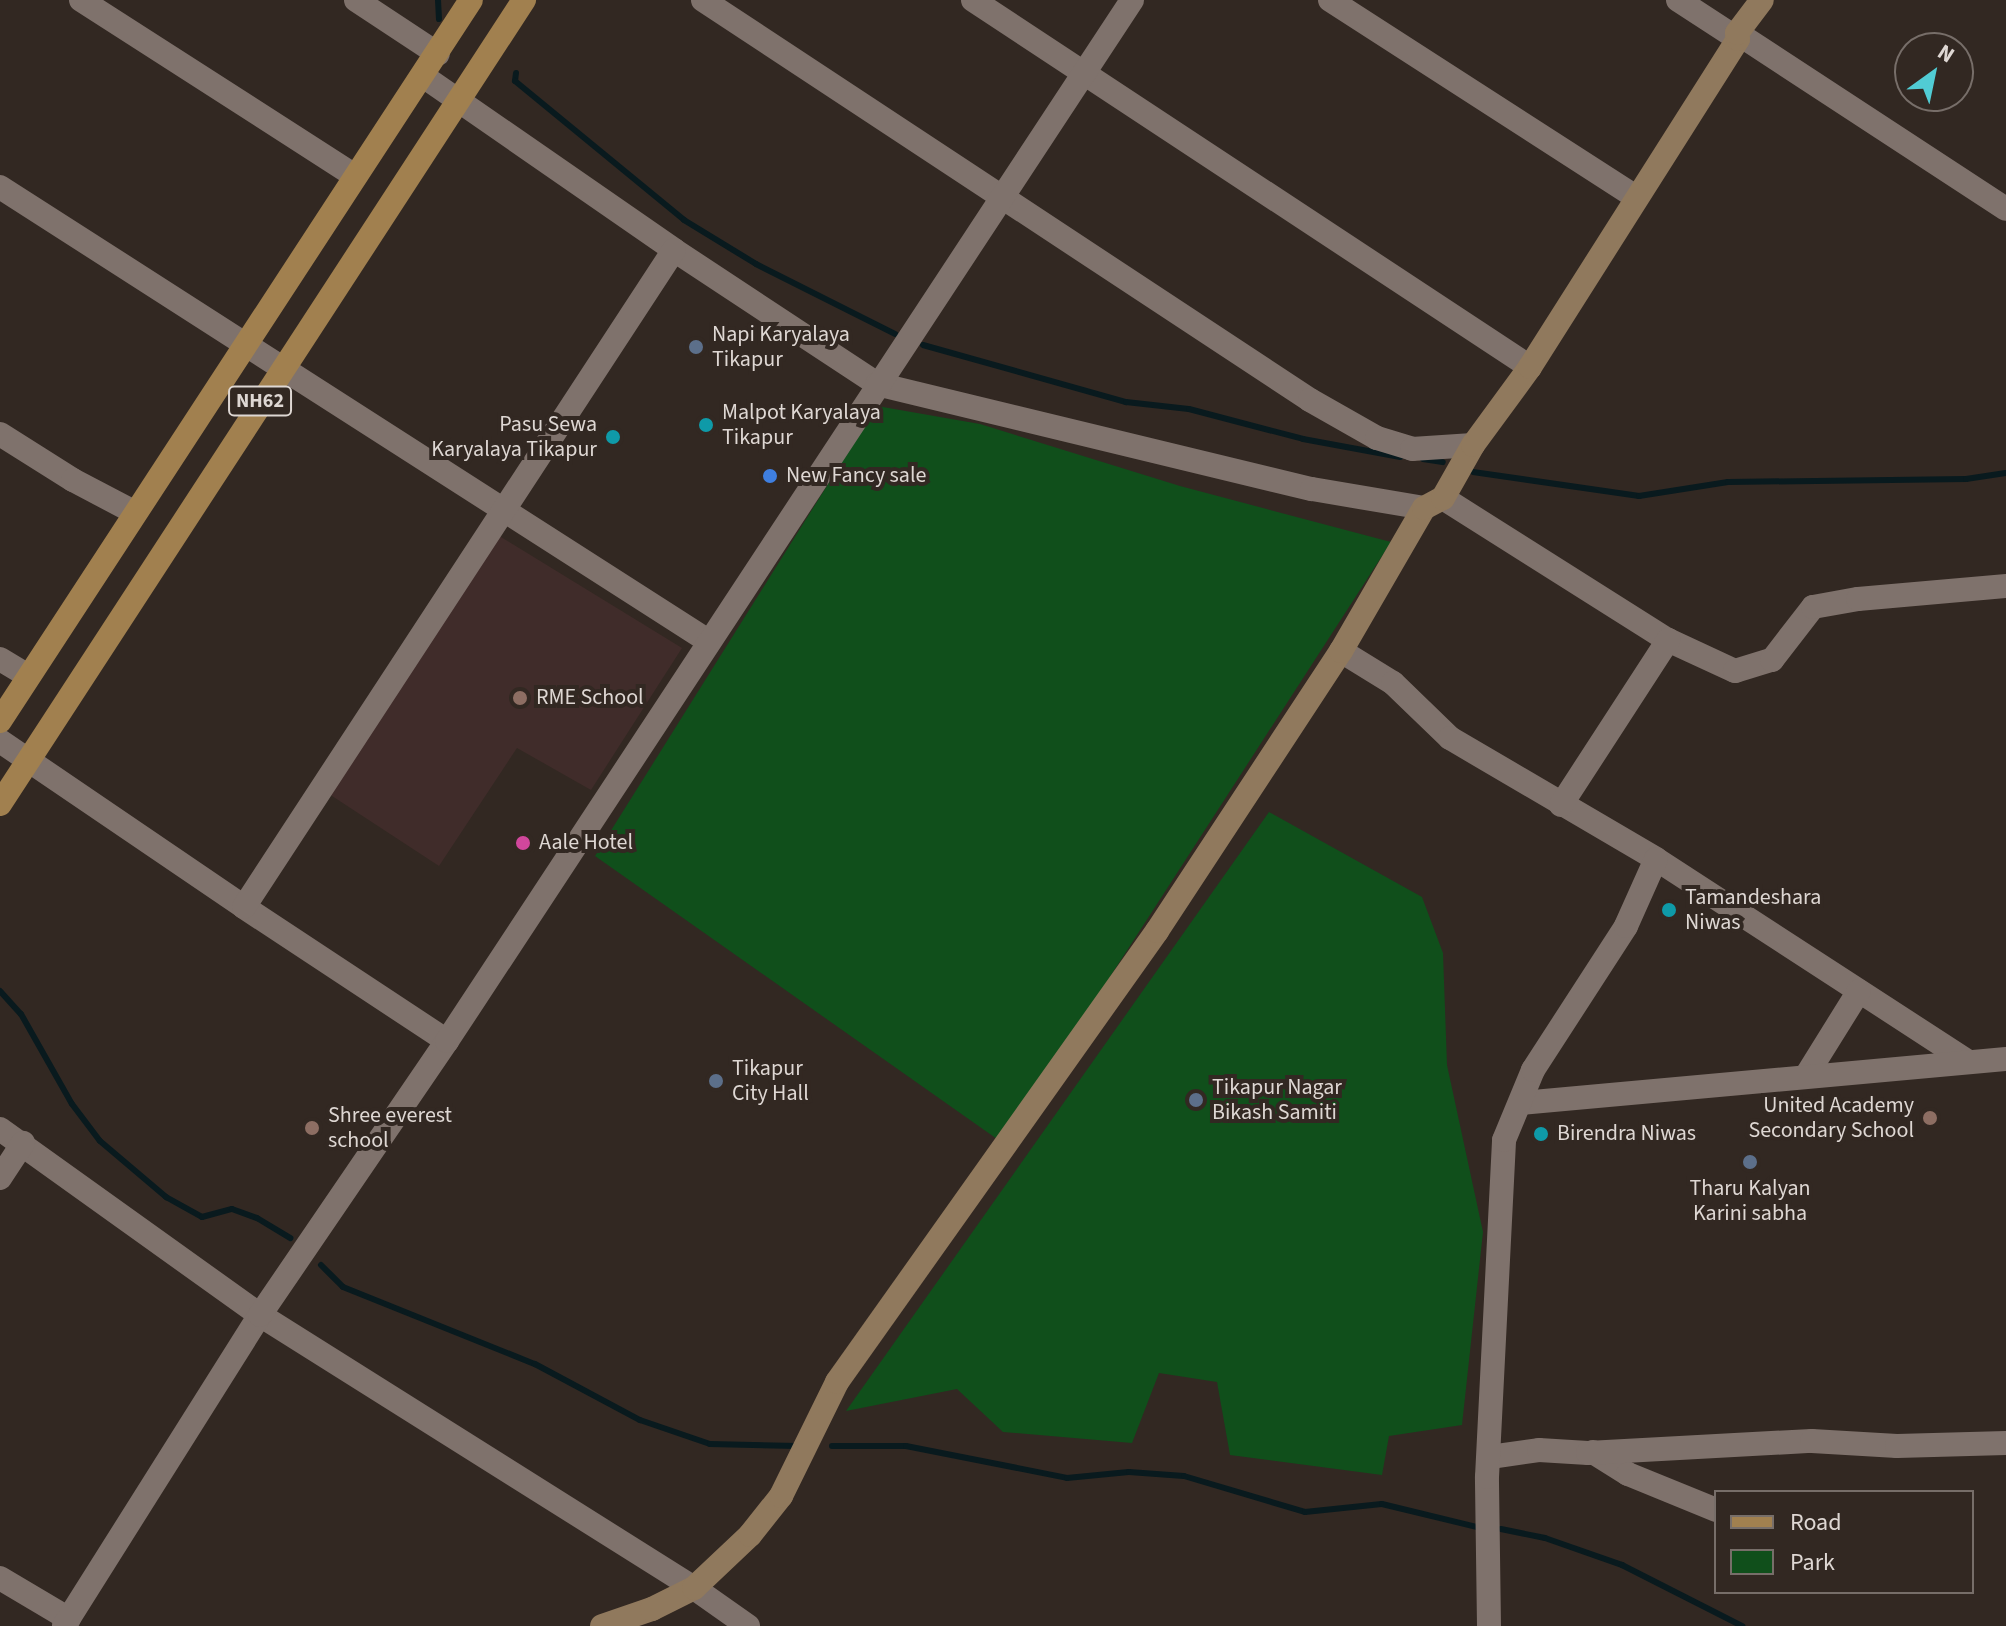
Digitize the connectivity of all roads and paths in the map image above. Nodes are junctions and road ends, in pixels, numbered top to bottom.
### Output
1 (81, 0) edge
2 (356, 0) edge
3 (524, 0) edge
4 (703, 0) edge
5 (973, 0) edge
6 (1132, 0) edge
7 (1330, 0) edge
8 (1678, 0) edge
9 (1762, 0) edge
10 (468, 5) edge
11 (1738, 36) junction
12 (440, 49) junction
13 (1084, 73) junction
14 (423, 76) junction
15 (460, 102) junction
16 (354, 175) junction
17 (0, 187) edge
18 (1001, 196) junction
19 (1636, 197) junction
20 (2006, 209) edge
21 (674, 250) junction
22 (243, 344) junction
23 (1530, 367) junction
24 (281, 368) junction
25 (877, 384) junction
26 (0, 434) edge
27 (1473, 445) junction
28 (1434, 503) junction
29 (501, 511) junction
30 (134, 512) junction
31 (2006, 586) edge
32 (1668, 640) junction
33 (708, 641) junction
34 (1341, 651) junction
35 (0, 659) edge
36 (28, 676) junction
37 (0, 721) edge
38 (0, 741) edge
39 (29, 760) junction
40 (0, 804) edge
41 (1561, 805) junction
42 (1656, 859) junction
43 (244, 907) junction
44 (1859, 991) junction
45 (447, 1041) junction
46 (2006, 1059) edge
47 (1967, 1061) junction
48 (1806, 1076) junction
49 (1522, 1103) junction
50 (0, 1129) edge
51 (23, 1143) junction
52 (0, 1178) edge
53 (260, 1315) junction
54 (2006, 1443) edge
55 (1593, 1452) junction
56 (1490, 1457) junction
57 (1714, 1509) edge
58 (0, 1578) edge
59 (694, 1588) junction
60 (67, 1622) edge
61 (602, 1626) edge
62 (748, 1626) edge
63 (1489, 1626) edge

1 - 16 street
2 - 12 street
3 - 15 main road, NH62
4 - 18 street
5 - 13 street
6 - 13 street
7 - 19 street
8 - 11 street
9 - 11 street
10 - 12 main road, NH62
11 - 19 street
11 - 20 street
12 - 14 main road, NH62
13 - 18 street
13 - 23 street
14 - 15 street
14 - 16 main road, NH62
15 - 21 street
15 - 24 main road, NH62
16 - 22 main road, NH62
17 - 22 street
18 - 25 street
18 - 27 street
19 - 23 street
21 - 25 street
21 - 29 street
22 - 24 street
22 - 30 main road, NH62
23 - 27 street
24 - 29 street
24 - 39 main road, NH62
25 - 28 street
25 - 33 street
26 - 30 street
27 - 28 street
28 - 32 street
28 - 34 street
29 - 33 street
29 - 43 street
30 - 36 main road, NH62
31 - 32 street
32 - 41 street
33 - 45 street
34 - 41 street
34 - 59 street
35 - 36 street
36 - 37 main road, NH62
38 - 39 street
39 - 40 main road, NH62
39 - 43 street
41 - 42 street
42 - 44 street
42 - 49 street
43 - 45 street
44 - 47 street
44 - 48 street
45 - 53 street
46 - 47 street
47 - 48 street
48 - 49 street
49 - 56 street
50 - 51 street
51 - 52 street
51 - 53 street
53 - 59 street
53 - 60 street
54 - 55 street
55 - 56 street
55 - 57 street
56 - 63 street
58 - 60 street
59 - 61 street
59 - 62 street

